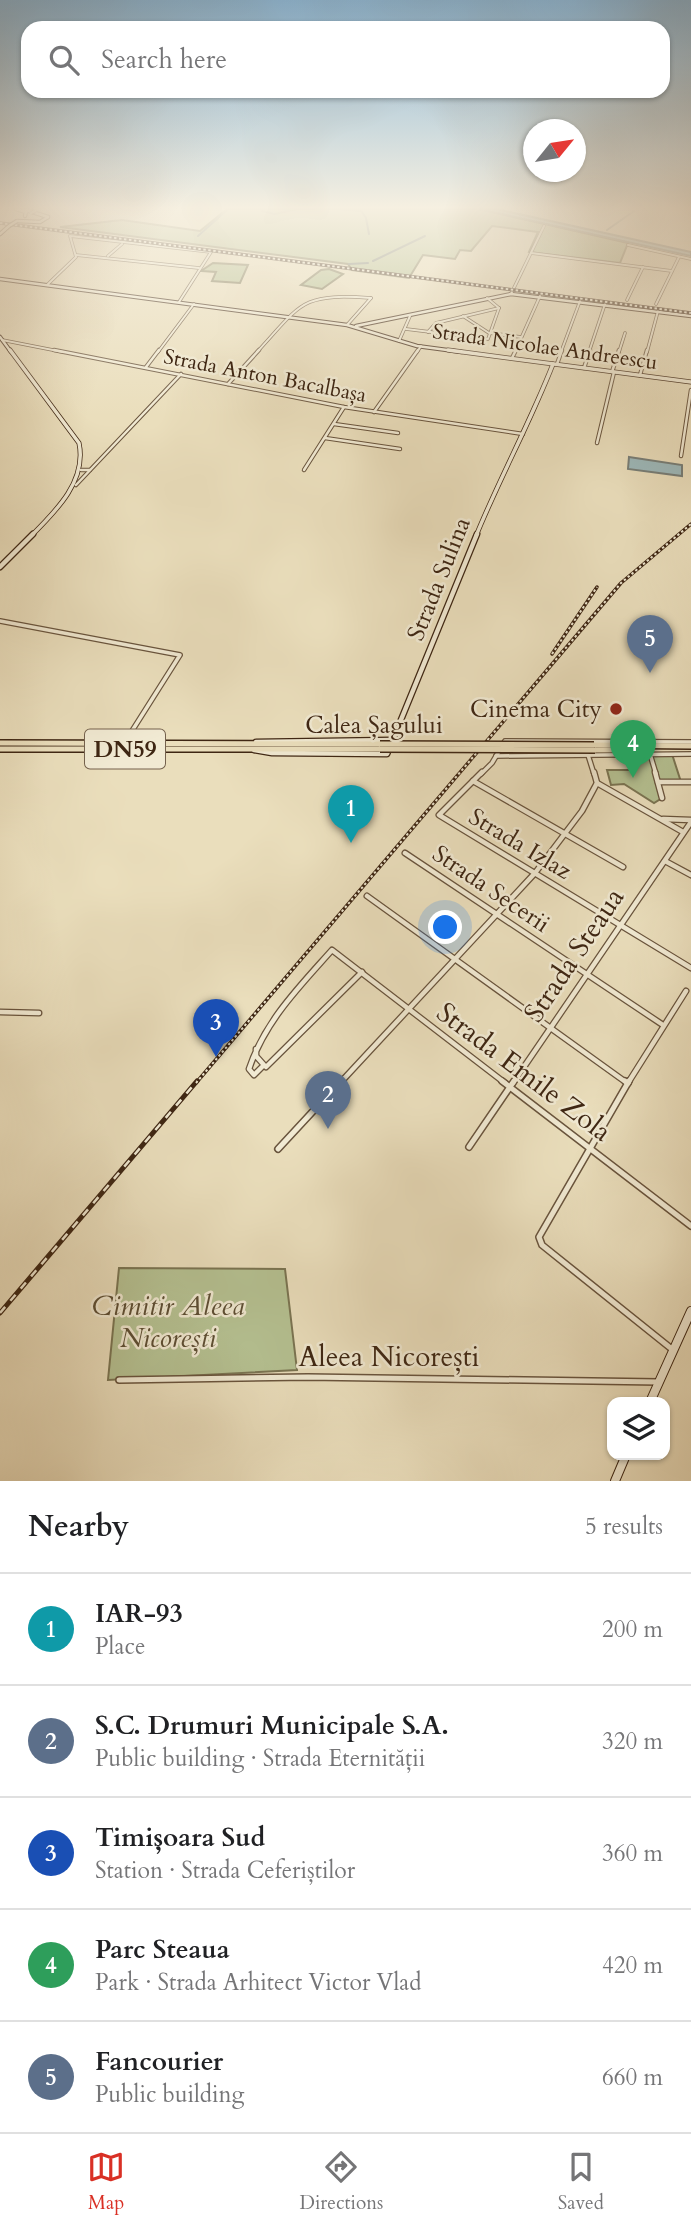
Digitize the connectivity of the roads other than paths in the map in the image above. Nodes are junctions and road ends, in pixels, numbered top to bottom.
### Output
1 (53, 278) edge
2 (194, 278) edge
3 (519, 278) edge
4 (638, 278) edge
5 (668, 278) edge
6 (0, 279) edge
7 (47, 285) junction
8 (511, 294) junction
9 (540, 296) junction
10 (487, 298) junction
11 (627, 300) dead end
12 (580, 301) junction
13 (179, 302) junction
14 (656, 303) dead end
15 (194, 304) junction
16 (605, 304) junction
17 (499, 309) junction
18 (658, 311) junction
19 (410, 316) junction
20 (463, 316) junction
21 (691, 316) edge
22 (289, 317) junction
23 (347, 325) junction
24 (356, 326) junction
25 (405, 329) junction
26 (428, 332) junction
27 (491, 333) junction
28 (625, 333) dead end
29 (521, 337) junction
30 (1, 339) edge
31 (399, 341) junction
32 (421, 346) junction
33 (512, 358) junction
34 (555, 364) junction
35 (146, 367) junction
36 (584, 368) junction
37 (613, 372) junction
38 (181, 374) junction
39 (640, 375) junction
40 (691, 382) edge
41 (228, 384) junction
42 (691, 390) edge
43 (344, 407) junction
44 (374, 412) junction
45 (333, 424) junction
46 (398, 433) dead end
47 (524, 435) junction
48 (325, 438) junction
49 (597, 443) dead end
50 (400, 449) dead end
51 (681, 456) dead end
52 (81, 470) junction
53 (90, 470) junction
54 (304, 470) dead end
55 (76, 485) junction
56 (0, 567) edge
57 (0, 621) edge
58 (132, 735) junction
59 (393, 740) junction
60 (540, 741) junction
61 (0, 743) edge
62 (122, 744) junction
63 (134, 744) junction
64 (248, 747) junction
65 (691, 748) edge
66 (0, 749) edge
67 (387, 754) joint
68 (650, 754) junction
69 (542, 755) junction
70 (588, 755) junction
71 (496, 756) junction
72 (473, 780) junction
73 (658, 782) junction
74 (691, 782) edge
75 (597, 783) junction
76 (662, 797) dead end
77 (661, 819) junction
78 (691, 821) edge
79 (684, 832) junction
80 (565, 834) junction
81 (405, 853) dead end
82 (665, 860) junction
83 (622, 867) dead end
84 (535, 873) junction
85 (691, 875) edge
86 (367, 896) dead end
87 (498, 915) junction
88 (621, 925) junction
89 (455, 960) junction
90 (691, 968) edge
91 (362, 972) junction
92 (587, 974) junction
93 (685, 991) dead end
94 (410, 1010) junction
95 (0, 1012) edge
96 (39, 1013) dead end
97 (663, 1025) junction
98 (551, 1027) junction
99 (256, 1049) junction
100 (261, 1059) junction
101 (271, 1061) junction
102 (250, 1063) junction
103 (263, 1070) junction
104 (628, 1083) junction
105 (510, 1086) junction
106 (469, 1147) dead end
107 (278, 1149) dead end
108 (590, 1149) junction
109 (691, 1226) edge
110 (691, 1311) edge
111 (673, 1350) junction
112 (119, 1380) dead end
113 (659, 1382) junction
114 (652, 1397) edge
115 (624, 1460) edge
116 (615, 1481) edge

1 - 7 street
2 - 13 street
3 - 8 street
4 - 11 street
5 - 14 street
6 - 7 street
7 - 13 street
8 - 9 street
8 - 10 street
9 - 12 street
9 - 29 street
10 - 17 street
10 - 19 street
12 - 16 street
12 - 34 street
13 - 15 street
15 - 22 street
15 - 35 street
16 - 18 street
16 - 36 street
17 - 20 street
17 - 27 street
18 - 21 street
18 - 39 street
19 - 24 street
19 - 25 street
20 - 26 street
20 - 27 street
22 - 23 street
22 - 23 street
22 - 41 street
23 - 24 street
24 - 31 street, Strada Nicolae Andreescu
25 - 26 street
25 - 31 street
26 - 27 street
27 - 29 street
28 - 37 street
29 - 33 street
30 - 35 street, Strada Anton Bacalbașa
30 - 52 main road
31 - 32 street, Strada Nicolae Andreescu
32 - 33 street, Strada Nicolae Andreescu
32 - 44 street
33 - 34 street, Strada Nicolae Andreescu
34 - 36 street, Strada Nicolae Andreescu
34 - 47 street, Strada Sulina
35 - 38 street, Strada Anton Bacalbașa
36 - 37 street, Strada Nicolae Andreescu
37 - 39 street, Strada Nicolae Andreescu
37 - 49 street
38 - 41 street, Strada Anton Bacalbașa
38 - 53 street
39 - 40 street, Strada Nicolae Andreescu
41 - 43 street, Strada Anton Bacalbașa
42 - 51 street
43 - 44 street, Strada Anton Bacalbașa
43 - 45 street
44 - 47 street, Strada Anton Bacalbașa
45 - 46 street
45 - 48 street
47 - 59 street, Strada Sulina
48 - 50 street
48 - 54 street
52 - 53 street
52 - 55 street
53 - 55 street
55 - 56 street
57 - 58 street
58 - 62 street
58 - 63 street
59 - 64 street, Calea Șagului
59 - 67 street, Strada Sulina
60 - 65 street
60 - 69 street
60 - 71 street
61 - 62 main road, Calea Șagului / DN59
62 - 63 main road, Calea Șagului / DN59
63 - 64 main road, Calea Șagului / DN59
64 - 65 main road, Calea Șagului / DN59, bridge
64 - 66 main road, Calea Șagului / DN59
64 - 67 street, Calea Șagului
65 - 68 street
68 - 70 street
68 - 73 street
69 - 70 street
69 - 71 street
70 - 75 street
71 - 72 street
72 - 80 street
72 - 84 street, Strada Izlaz
73 - 74 street
73 - 76 street
75 - 77 street
75 - 80 street
77 - 78 street
77 - 79 street
78 - 79 street, Strada Steaua
79 - 82 street, Strada Steaua
80 - 83 street
80 - 84 street
81 - 87 street, Strada Secerii
82 - 85 street
82 - 88 street, Strada Steaua
84 - 87 street
84 - 88 street, Strada Izlaz
86 - 89 street
87 - 89 street
87 - 92 street, Strada Secerii
88 - 90 street, Strada Izlaz
88 - 92 street, Strada Steaua
89 - 94 street
89 - 98 street
91 - 94 street, Strada Emile Zola
91 - 99 street, Strada Emile Zola
91 - 101 street
92 - 97 street, Strada Secerii
92 - 98 street, Strada Steaua
93 - 97 street
94 - 105 street, Strada Emile Zola
94 - 107 street
95 - 96 street
97 - 104 street
98 - 104 street
98 - 105 street, Strada Steaua
99 - 100 street
99 - 102 street
100 - 101 street
100 - 102 street
100 - 103 street
101 - 103 street
102 - 103 street
104 - 108 street
105 - 106 street, Strada Steaua
105 - 108 street, Strada Emile Zola
108 - 109 street, Strada Emile Zola
108 - 111 street
110 - 111 street
111 - 113 street
112 - 113 street, Aleea Nicorești
113 - 114 street
115 - 116 main road

